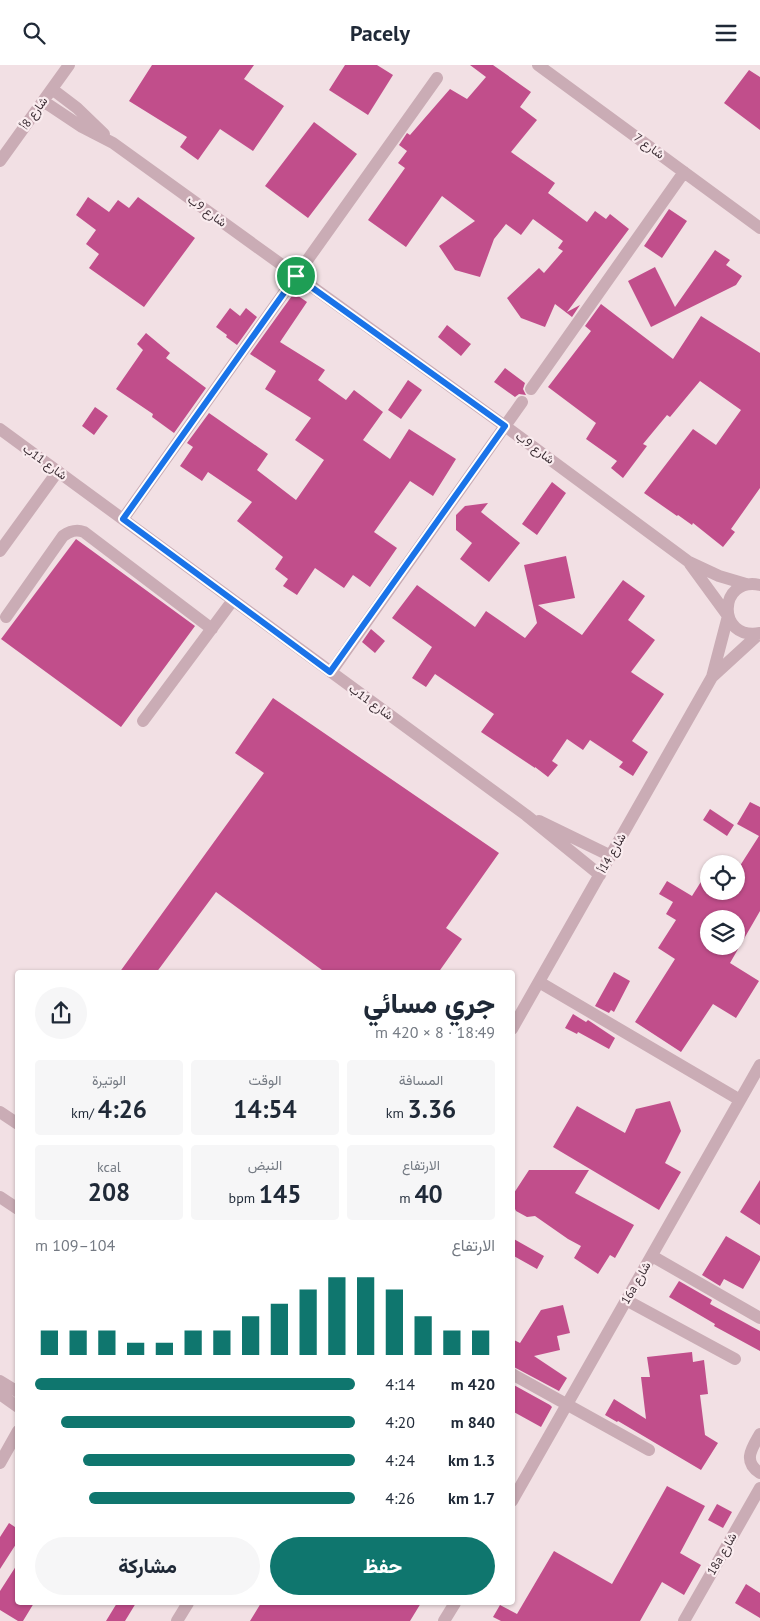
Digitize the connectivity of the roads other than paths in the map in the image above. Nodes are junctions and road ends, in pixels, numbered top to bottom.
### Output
1 (69, 65) edge
2 (538, 65) edge
3 (437, 78) dead end
4 (52, 89) junction
5 (43, 101) junction
6 (113, 143) junction
7 (0, 161) edge
8 (684, 172) junction
9 (760, 228) edge
10 (296, 276) junction
11 (531, 389) dead end
12 (522, 402) dead end
13 (505, 426) junction
14 (0, 429) edge
15 (58, 471) junction
16 (123, 519) junction
17 (0, 550) edge
18 (689, 563) junction
19 (760, 573) edge
20 (751, 584) edge
21 (233, 600) junction
22 (728, 616) junction
23 (6, 617) dead end
24 (212, 629) junction
25 (760, 633) edge
26 (330, 672) junction
27 (712, 677) junction
28 (143, 721) dead end
29 (526, 815) junction
30 (610, 856) junction
31 (600, 875) junction
32 (539, 982) junction
33 (515, 1024) edge
34 (760, 1065) edge
35 (740, 1100) junction
36 (0, 1112) edge
37 (15, 1122) edge
38 (0, 1197) edge
39 (15, 1207) edge
40 (652, 1256) junction
41 (626, 1301) junction
42 (760, 1318) edge
43 (735, 1359) dead end
44 (515, 1375) edge
45 (0, 1381) edge
46 (15, 1389) edge
47 (0, 1395) edge
48 (15, 1405) edge
49 (567, 1405) junction
50 (760, 1434) edge
51 (15, 1436) edge
52 (649, 1450) dead end
53 (0, 1463) edge
54 (760, 1473) edge
55 (760, 1488) edge
56 (515, 1496) edge
57 (187, 1605) edge
58 (454, 1605) edge
59 (177, 1621) edge
60 (444, 1621) edge
61 (684, 1621) edge

1 - 4 street, شارع 8أ
2 - 8 street, شارع 7
3 - 10 street
4 - 5 street, شارع 8أ
4 - 6 street, شارع 9ب
5 - 6 street, شارع 9ب
5 - 7 street, شارع 8أ
6 - 10 street, شارع 9ب
8 - 9 street, شارع 7
8 - 11 street
10 - 13 street, شارع 9ب
10 - 16 street
12 - 13 street
13 - 18 street, شارع 9ب
13 - 26 street
14 - 15 street, شارع 11ب
15 - 16 street, شارع 11ب
15 - 17 street
16 - 21 street, شارع 11ب
18 - 20 street, شارع 9ب
18 - 22 street, شارع 9ب
19 - 20 street
20 - 22 street, شارع 14أ
21 - 24 street
21 - 26 street, شارع 11ب
22 - 25 street, شارع 9ب
22 - 27 street, شارع 14أ
23 - 24 street
24 - 28 street
25 - 27 street, شارع 14أ
26 - 29 street, شارع 11ب
27 - 30 street, شارع 14أ
29 - 30 street, شارع 11ب
29 - 31 street, شارع 11ب
30 - 31 street, شارع 14أ
31 - 32 street, شارع 14أ
32 - 33 street, شارع 14أ
32 - 35 street
34 - 35 street, 16a شارع
35 - 40 street, 16a شارع
36 - 37 street
38 - 39 street
40 - 41 street, 16a شارع
40 - 42 street
41 - 43 street
41 - 49 street, 16a شارع
44 - 49 street
45 - 46 street
47 - 48 street
49 - 52 street
49 - 56 street, 16a شارع
50 - 54 street
51 - 53 street
55 - 61 street, 18a شارع
57 - 59 street
58 - 60 street

